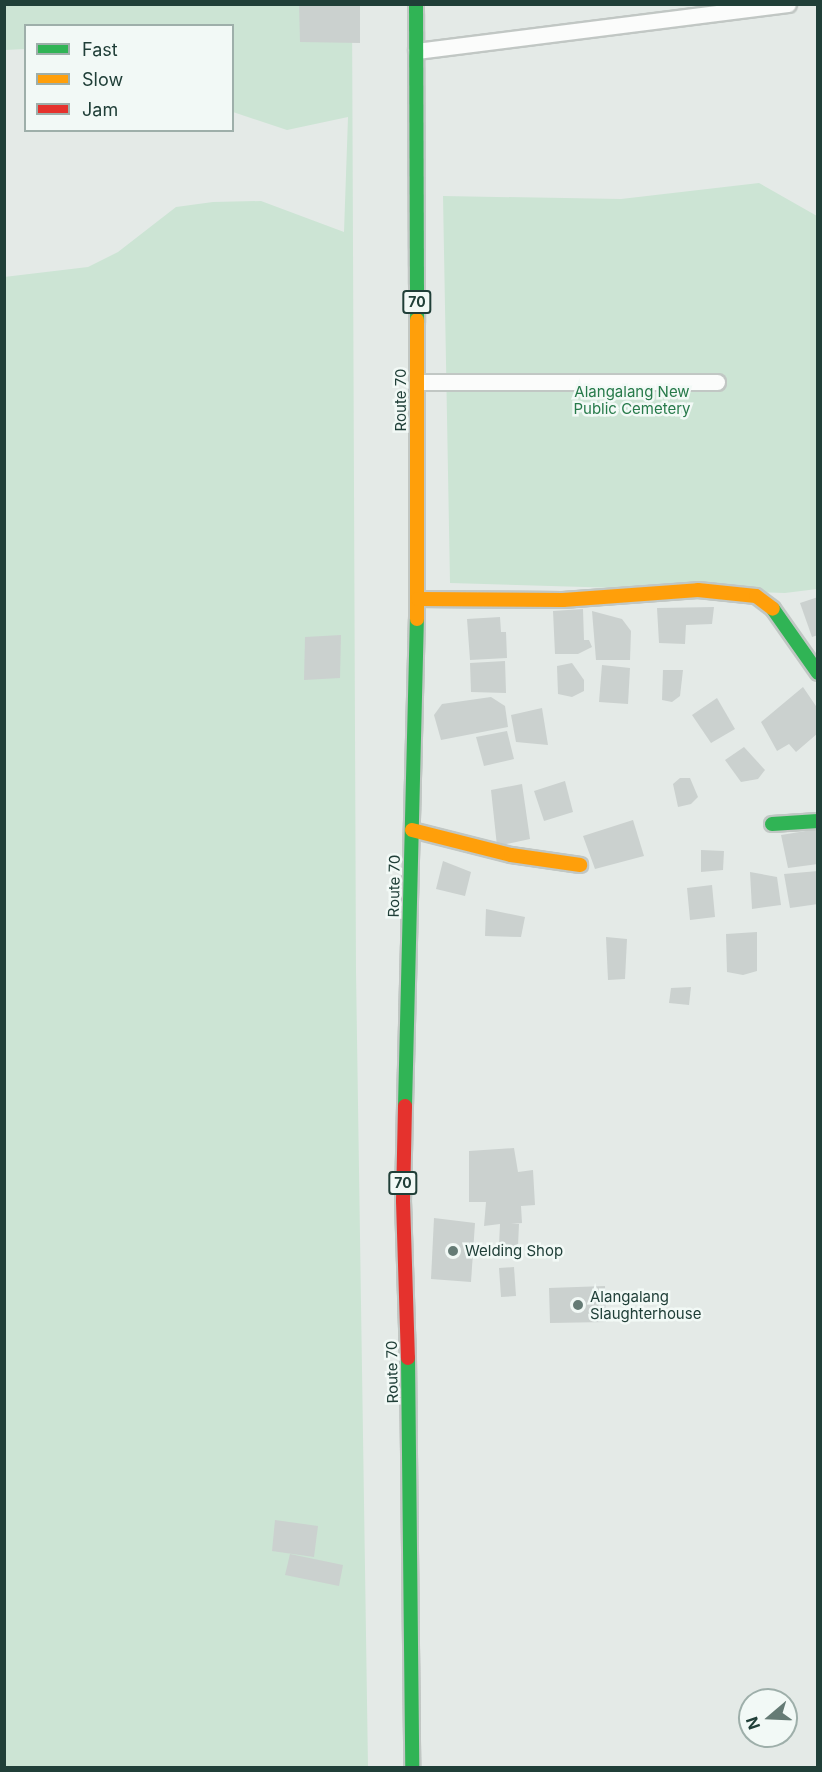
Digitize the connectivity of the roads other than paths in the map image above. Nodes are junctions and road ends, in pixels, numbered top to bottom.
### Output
1 (416, 4) edge
2 (788, 4) edge
3 (416, 51) junction
4 (417, 382) junction
5 (717, 382) dead end
6 (418, 599) junction
7 (818, 673) edge
8 (818, 821) edge
9 (772, 824) dead end
10 (412, 830) junction
11 (580, 864) dead end
12 (412, 1767) edge

1 - 3 main road, Route 70 / 70
2 - 3 lane
3 - 4 main road, Route 70 / 70
4 - 5 lane
4 - 6 main road, Route 70 / 70
6 - 7 main road
6 - 10 main road, Route 70 / 70
8 - 9 main road
10 - 11 main road
10 - 12 main road, Route 70 / 70

